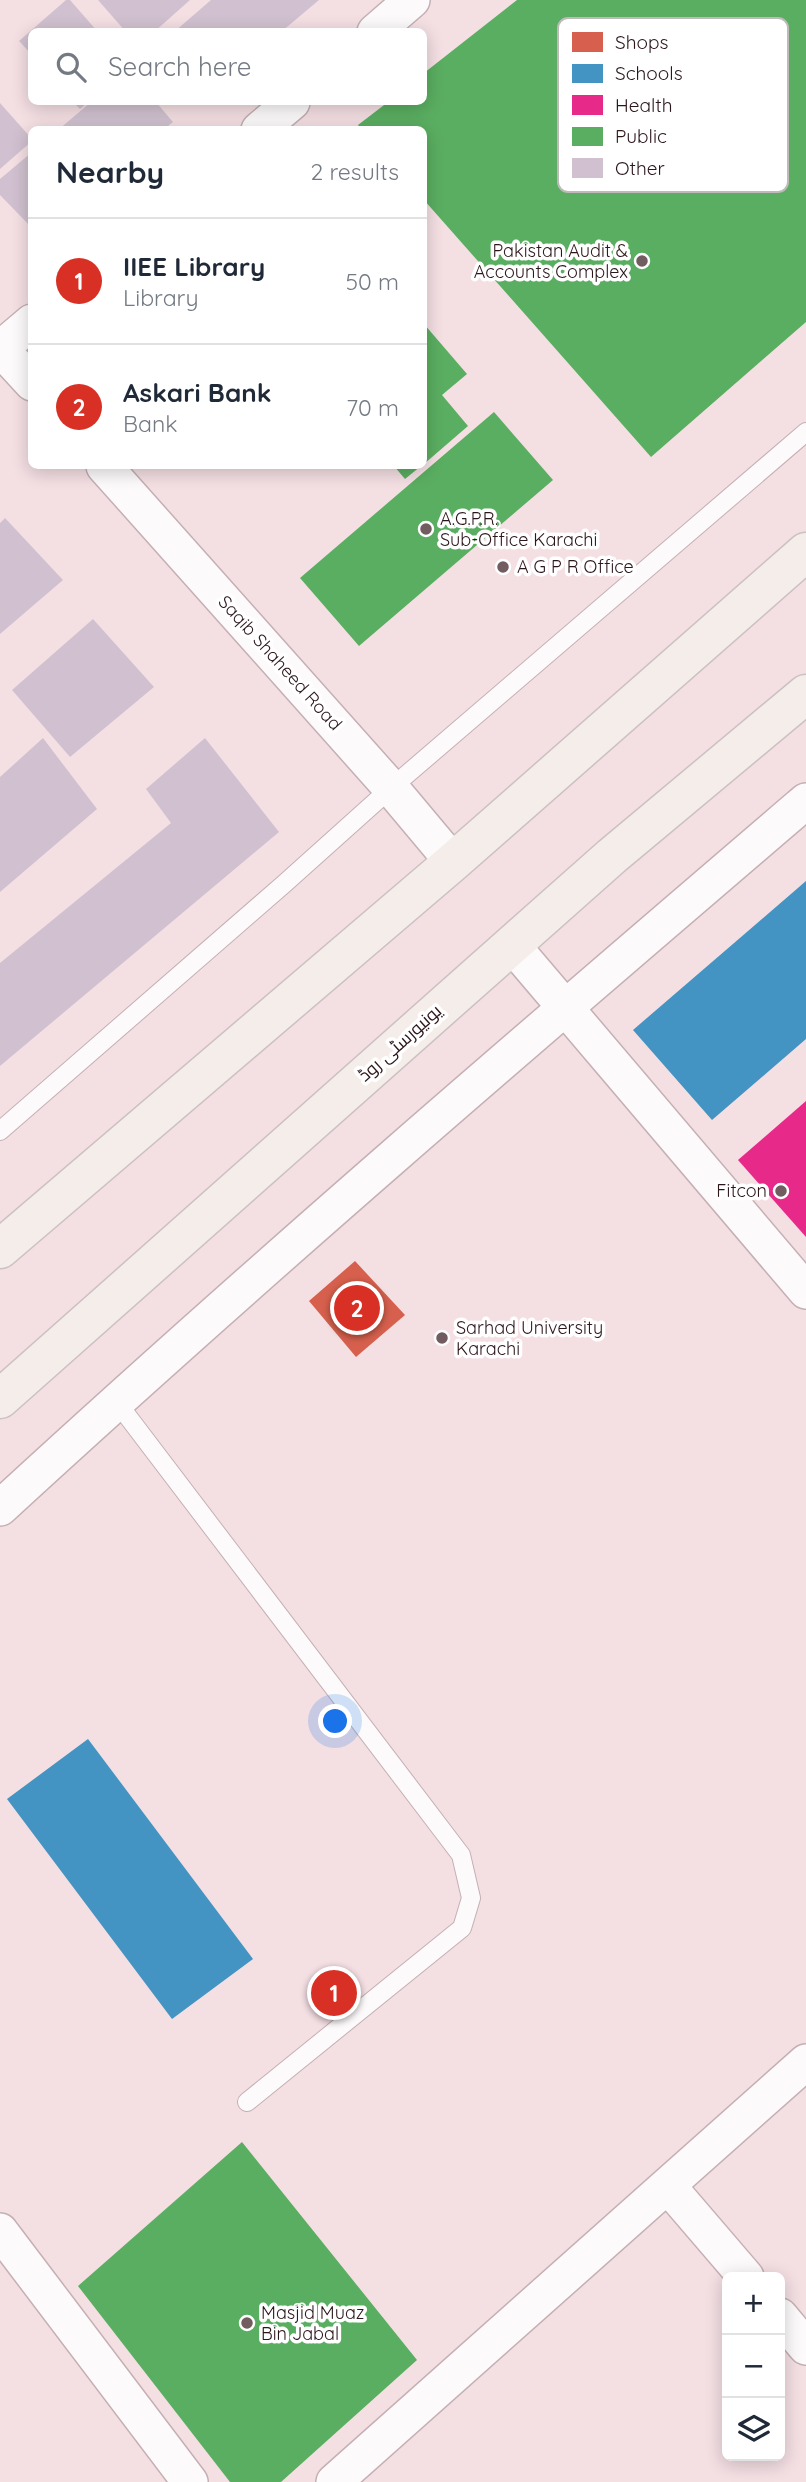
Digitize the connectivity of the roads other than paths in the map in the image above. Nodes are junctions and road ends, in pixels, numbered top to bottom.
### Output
1 (412, 0) edge
2 (380, 28) edge
3 (288, 105) edge
4 (264, 126) edge
5 (28, 325) edge
6 (0, 348) edge
7 (28, 379) edge
8 (806, 432) edge
9 (107, 469) edge
10 (806, 552) edge
11 (806, 694) edge
12 (391, 788) junction
13 (806, 802) edge
14 (453, 862) junction
15 (512, 944) junction
16 (565, 1007) junction
17 (0, 1131) edge
18 (0, 1249) edge
19 (806, 1291) edge
20 (0, 1399) edge
21 (116, 1401) junction
22 (0, 1508) edge
23 (806, 2062) edge
24 (247, 2102) dead end
25 (668, 2186) junction
26 (0, 2232) edge
27 (742, 2272) edge
28 (785, 2322) edge
29 (806, 2347) edge
30 (190, 2482) edge
31 (334, 2482) edge

1 - 2 street
3 - 4 street
5 - 6 street
6 - 7 street
8 - 12 lane
9 - 12 street, Saqib Shaheed Road
10 - 14 main road
11 - 15 main road, یونیورسٹی روڈ
12 - 14 street, Saqib Shaheed Road
12 - 17 lane
13 - 16 street
14 - 18 main road
15 - 16 street
15 - 20 main road, یونیورسٹی روڈ
16 - 19 street
16 - 21 street
21 - 22 street
21 - 24 lane
23 - 25 street
25 - 27 street
25 - 31 street
26 - 30 street
28 - 29 street

